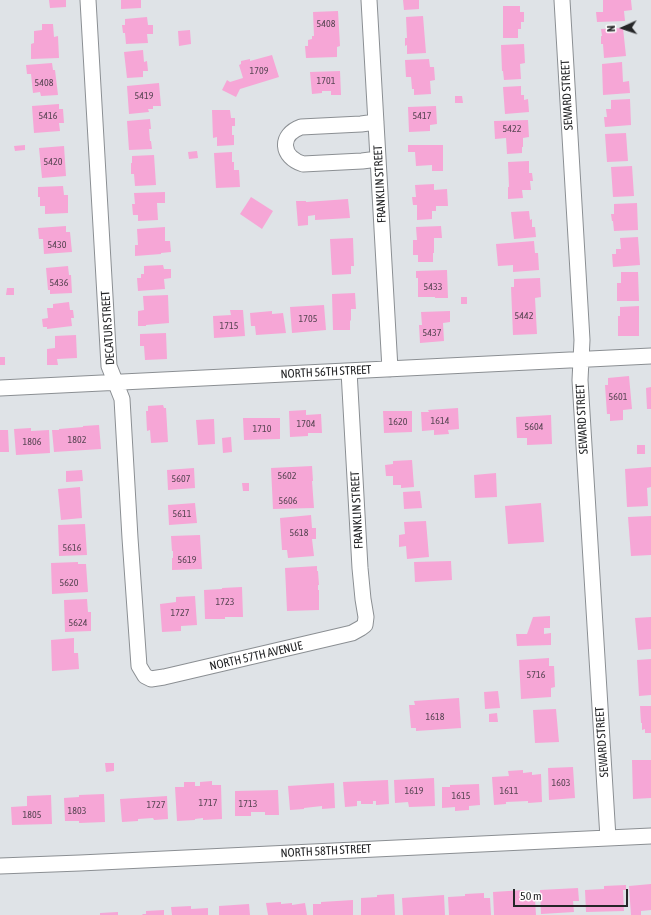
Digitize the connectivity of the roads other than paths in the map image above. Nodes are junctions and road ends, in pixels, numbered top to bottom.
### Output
1 (88, 0) edge
2 (369, 0) edge
3 (562, 0) edge
4 (376, 122) junction
5 (378, 159) junction
6 (651, 356) edge
7 (581, 359) junction
8 (390, 369) junction
9 (349, 371) junction
10 (116, 383) junction
11 (0, 388) edge
12 (365, 625) joint
13 (145, 676) joint
14 (651, 836) edge
15 (608, 838) junction
16 (0, 866) edge

1 - 10 street, DECATUR STREET
2 - 4 street, FRANKLIN STREET
3 - 7 street, SEWARD STREET
4 - 5 street, FRANKLIN STREET
4 - 5 street
5 - 8 street, FRANKLIN STREET
6 - 7 street, NORTH 56TH STREET
7 - 8 street, NORTH 56TH STREET
7 - 15 street, SEWARD STREET
8 - 9 street, NORTH 56TH STREET
9 - 10 street, NORTH 56TH STREET
9 - 12 street, FRANKLIN STREET
10 - 11 street, NORTH 56TH STREET
10 - 13 street, DECATUR STREET
12 - 13 street, NORTH 57TH AVENUE
14 - 15 street, NORTH 58TH STREET
15 - 16 street, NORTH 58TH STREET

